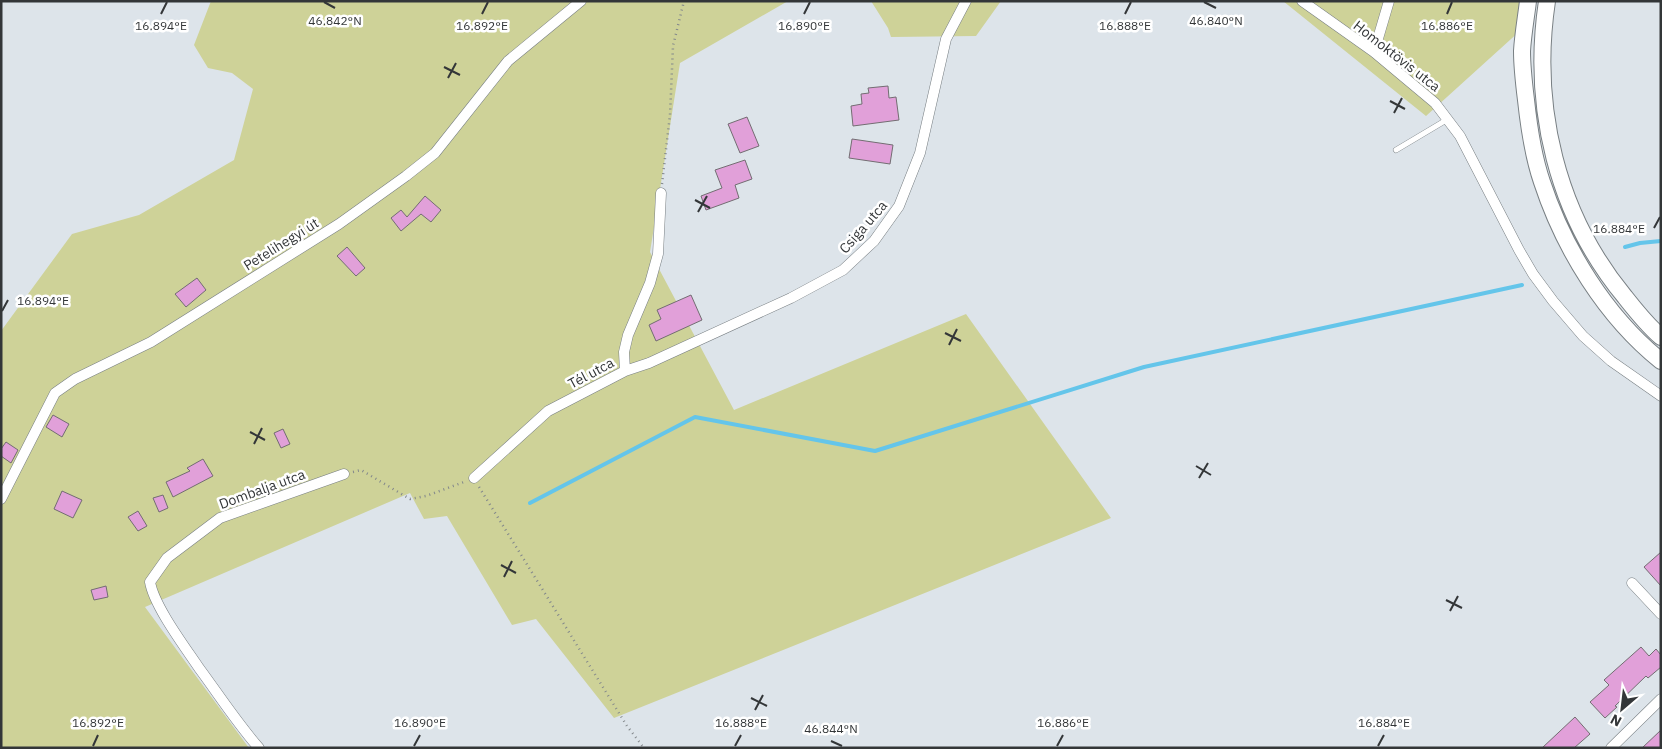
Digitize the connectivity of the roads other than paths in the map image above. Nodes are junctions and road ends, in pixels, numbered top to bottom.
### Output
1 (581, 1) edge
2 (966, 1) edge
3 (1302, 1) edge
4 (1388, 1) edge
5 (1528, 1) edge
6 (1547, 1) edge
7 (1374, 52) junction
8 (1448, 119) junction
9 (1396, 150) dead end
10 (661, 193) road end
11 (1661, 337) edge
12 (1661, 361) edge
13 (625, 371) junction
14 (1661, 396) edge
15 (344, 474) road end
16 (474, 478) road end
17 (1, 499) edge
18 (1632, 583) dead end
19 (1661, 614) edge
20 (1661, 699) edge
21 (259, 748) edge
22 (1611, 748) edge

1 - 17 street, Petelihegyi út
2 - 13 street, Csiga utca
3 - 7 street, Homoktövis utca
4 - 7 street
5 - 12 main road
6 - 11 main road
7 - 8 street, Homoktövis utca
8 - 9 lane
8 - 14 street, Homoktövis utca
10 - 13 street, Tél utca
13 - 16 street, Tél utca
15 - 21 street, Dombalja utca
18 - 19 street
20 - 22 street

